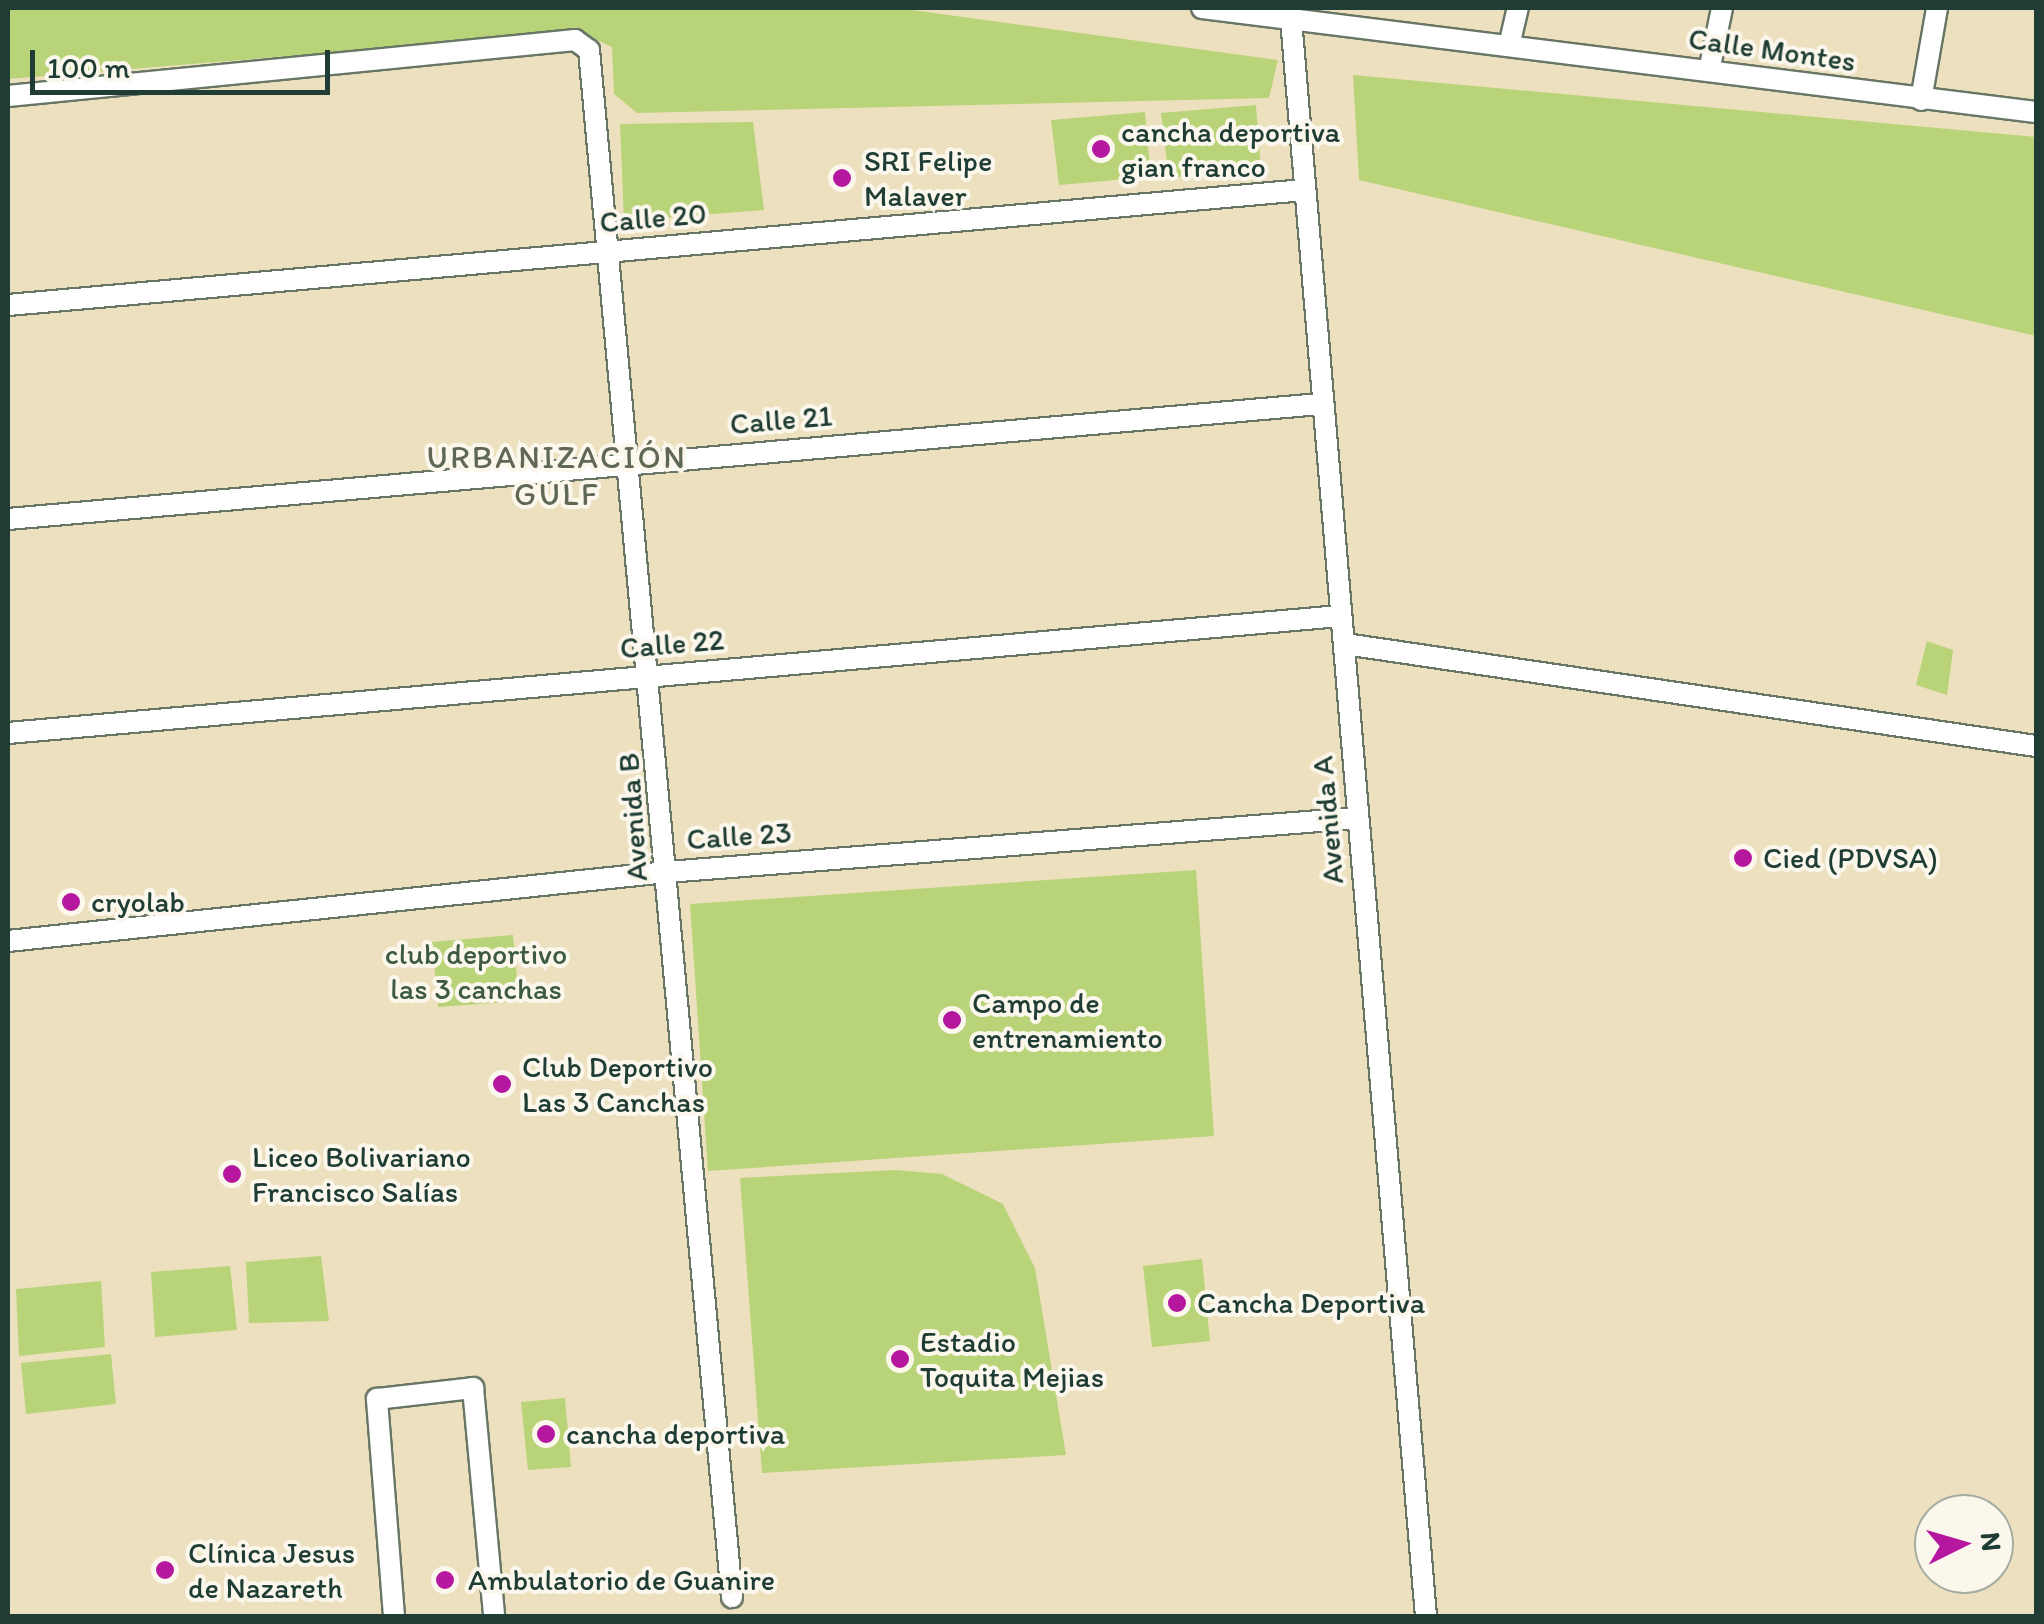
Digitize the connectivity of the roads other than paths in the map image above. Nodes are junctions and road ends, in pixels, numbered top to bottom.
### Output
1 (1202, 8) edge
2 (1518, 8) edge
3 (1722, 8) edge
4 (1937, 8) edge
5 (1304, 16) edge
6 (1509, 46) junction
7 (1709, 71) junction
8 (8, 96) edge
9 (1921, 100) junction
10 (2036, 112) edge
11 (1304, 190) junction
12 (608, 253) junction
13 (8, 305) edge
14 (1320, 404) junction
15 (632, 462) junction
16 (8, 519) edge
17 (1341, 616) junction
18 (1344, 644) junction
19 (652, 676) junction
20 (8, 733) edge
21 (2036, 746) edge
22 (1357, 818) junction
23 (667, 872) junction
24 (8, 941) edge
25 (732, 1597) dead end
26 (394, 1616) edge
27 (494, 1616) edge
28 (1426, 1616) edge

1 - 5 street, Calle Montes
2 - 6 street
3 - 7 street
4 - 9 street
5 - 6 street, Calle Montes
5 - 11 street, Avenida A
6 - 7 street, Calle Montes
7 - 9 street, Calle Montes
8 - 12 street, Avenida B
9 - 10 street, Calle Montes
11 - 12 street, Calle 20
11 - 14 street, Avenida A
12 - 13 street, Calle 20
12 - 15 street, Avenida B
14 - 15 street, Calle 21
14 - 17 street, Avenida A
15 - 16 street, Calle 21
15 - 19 street, Avenida B
17 - 18 street, Avenida A
17 - 19 street, Calle 22
18 - 21 street
18 - 22 street, Avenida A
19 - 20 street, Calle 22
19 - 23 street, Avenida B
22 - 23 street, Calle 23
22 - 28 street, Avenida A
23 - 24 street, Calle 23
23 - 25 street, Avenida B
26 - 27 street

